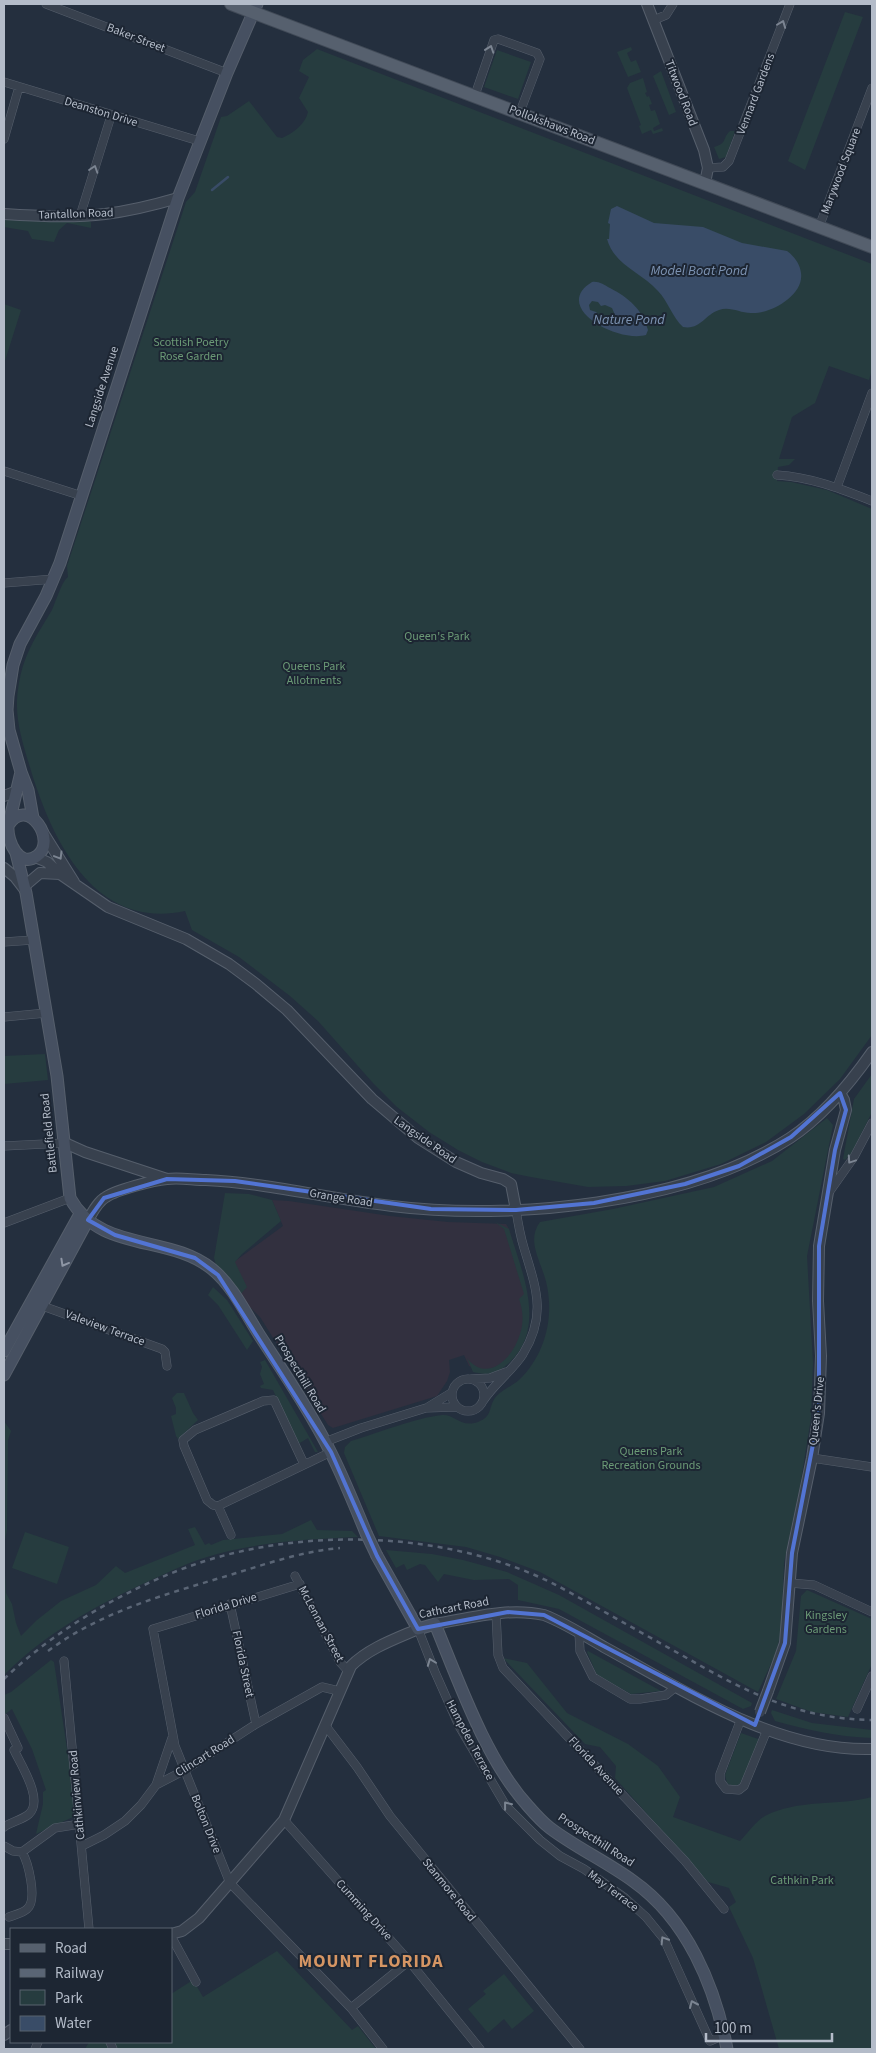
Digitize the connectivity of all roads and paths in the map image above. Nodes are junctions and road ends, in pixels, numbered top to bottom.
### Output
1 (46, 4) edge
2 (231, 4) edge
3 (647, 4) edge
4 (673, 4) edge
5 (790, 4) edge
6 (255, 8) edge
7 (654, 20) junction
8 (226, 73) junction
9 (4, 82) edge
10 (19, 87) junction
11 (872, 88) edge
12 (475, 95) junction
13 (520, 112) junction
14 (111, 116) junction
15 (4, 138) edge
16 (199, 141) junction
17 (708, 168) junction
18 (705, 183) junction
19 (178, 198) junction
20 (4, 214) edge
21 (80, 216) junction
22 (820, 227) junction
23 (872, 247) edge
24 (872, 394) edge
25 (4, 471) edge
26 (777, 475) dead end
27 (837, 487) junction
28 (82, 496) junction
29 (872, 501) edge
30 (54, 579) junction
31 (4, 583) edge
32 (5, 710) edge
33 (21, 772) junction
34 (17, 791) junction
35 (4, 796) edge
36 (12, 810) edge
37 (33, 818) junction
38 (42, 831) junction
39 (26, 858) junction
40 (4, 867) edge
41 (60, 874) junction
42 (75, 883) junction
43 (27, 888) junction
44 (33, 940) junction
45 (4, 942) edge
46 (46, 1013) junction
47 (4, 1017) edge
48 (872, 1052) edge
49 (840, 1093) junction
50 (872, 1123) edge
51 (65, 1143) junction
52 (4, 1146) edge
53 (167, 1179) junction
54 (826, 1195) junction
55 (70, 1198) junction
56 (516, 1210) junction
57 (84, 1217) junction
58 (4, 1223) edge
59 (36, 1303) junction
60 (4, 1351) edge
61 (167, 1366) dead end
62 (508, 1371) junction
63 (4, 1375) edge
64 (471, 1379) junction
65 (451, 1393) junction
66 (483, 1401) junction
67 (456, 1407) junction
68 (426, 1408) junction
69 (328, 1447) junction
70 (812, 1458) junction
71 (304, 1464) junction
72 (872, 1467) edge
73 (218, 1506) junction
74 (232, 1535) dead end
75 (295, 1576) dead end
76 (790, 1583) junction
77 (300, 1584) junction
78 (230, 1604) junction
79 (872, 1612) edge
80 (496, 1613) junction
81 (435, 1624) junction
82 (154, 1629) joint
83 (418, 1629) junction
84 (579, 1633) junction
85 (64, 1661) dead end
86 (348, 1671) junction
87 (872, 1676) edge
88 (677, 1686) junction
89 (340, 1691) junction
90 (857, 1709) dead end
91 (4, 1718) edge
92 (741, 1719) junction
93 (256, 1724) junction
94 (325, 1725) junction
95 (755, 1725) junction
96 (767, 1730) junction
97 (173, 1736) junction
98 (872, 1749) edge
99 (185, 1770) junction
100 (156, 1785) junction
101 (284, 1820) junction
102 (80, 1824) junction
103 (4, 1827) edge
104 (540, 1840) joint
105 (4, 1846) edge
106 (82, 1846) junction
107 (22, 1852) junction
108 (230, 1883) junction
109 (724, 1909) dead end
110 (9, 1917) dead end
111 (89, 1928) edge
112 (172, 1935) edge
113 (172, 1937) edge
114 (409, 1961) junction
115 (196, 1982) dead end
116 (351, 2008) junction
117 (724, 2035) junction
118 (383, 2049) edge
119 (480, 2049) edge
120 (580, 2049) edge
121 (727, 2049) edge

1 - 8 street, Baker Street
2 - 6 main road, Pollokshaws Road
3 - 7 street, Titwood Road
4 - 7 street
17 -> 5 street, Vennard Gardens
6 - 8 main road, Langside Avenue
6 - 12 main road, Pollokshaws Road
7 - 17 street, Titwood Road
8 - 16 main road, Langside Avenue
9 - 10 street, Deanston Drive
10 - 14 street, Deanston Drive
10 - 15 street
11 - 22 street, Marywood Square
12 - 13 main road, Pollokshaws Road
12 -> 13 street
13 - 18 main road, Pollokshaws Road
14 - 16 street, Deanston Drive
21 -> 14 street
16 - 19 main road, Langside Avenue
17 - 18 street, Titwood Road
18 - 22 main road, Pollokshaws Road
19 - 21 street, Tantallon Road
19 - 28 main road, Langside Avenue
20 - 21 street, Tantallon Road
22 - 23 main road, Pollokshaws Road
24 - 27 street
25 - 28 street
26 - 27 street
27 - 29 street
28 - 30 main road, Langside Avenue
30 - 31 street
30 - 32 main road, Langside Avenue
32 - 33 main road, Langside Avenue
33 - 34 main road, Langside Avenue
33 - 37 main road, Langside Avenue
34 - 35 street
34 - 36 main road, Langside Avenue
36 - 37 main road
36 - 39 main road, Langside Avenue
37 - 38 main road
38 - 39 main road, Battlefield Road
38 -> 42 street, Langside Road
39 - 40 street
39 - 41 street, Langside Road
39 - 43 main road, Battlefield Road
40 - 43 street
41 - 42 street, Langside Road
41 - 43 street
42 - 56 street, Langside Road
43 - 44 main road, Battlefield Road
44 - 45 street
44 - 46 main road, Battlefield Road
46 - 47 street
46 - 51 main road, Battlefield Road
48 - 49 street
49 - 54 street, Queen's Drive
49 - 56 street
50 -> 54 street
51 - 52 street
51 - 53 street, Grange Road
51 - 55 main road, Battlefield Road
53 - 56 street, Grange Road
53 - 57 street, Grange Road
54 - 70 street, Queen's Drive
55 - 57 main road, Battlefield Road
55 - 58 street
56 - 62 street
57 - 59 main road
57 - 69 main road, Prospecthill Road
59 - 60 main road
59 - 61 street, Valeview Terrace
59 - 63 main road
62 - 64 street
62 - 66 street
64 - 65 street
64 - 66 street
65 - 67 street
65 - 68 street
66 - 67 street
67 - 68 street
68 - 69 street
69 - 71 street
69 - 83 main road, Prospecthill Road, bridge
70 - 72 street
70 - 76 street, Queen's Drive
71 - 73 street
71 - 73 street
73 - 74 street
75 - 77 street, McLennan Street
76 - 79 street
76 - 95 street, Queen's Drive, bridge
77 - 78 street, Florida Drive
77 - 86 street, McLennan Street
78 - 82 street, Florida Drive
78 - 93 street, Florida Street
80 - 81 street, Cathcart Road
80 - 84 street, Cathcart Road
80 - 109 street, Florida Avenue
81 - 83 main road, Cathcart Road
81 - 117 main road, Prospecthill Road
82 - 97 street, Bolton Drive
83 - 86 street, Cathcart Road
104 -> 83 street, Hampden Terrace
84 - 88 street, Cathcart Road
84 - 88 street
85 - 102 street, Cathkinview Road
86 - 89 street, Cathcart Road
87 - 90 street
88 - 92 street, Cathcart Road
89 - 93 street, Clincart Road
89 - 94 street, Cathcart Road
91 - 103 street
92 - 95 street, Cathcart Road
92 - 96 street
93 - 99 street, Clincart Road
94 - 101 street, Cathcart Road
94 - 120 street, Stanmore Road
95 - 96 street, Cathcart Road
96 - 98 street, Cathcart Road
97 - 99 street, Bolton Drive
97 - 100 street, Bolton Drive
99 - 100 street, Clincart Road
99 - 108 street, Bolton Drive
100 - 106 street, Clincart Road
101 - 108 street, Cathcart Road
101 - 114 street, Cumming Drive
102 - 106 street, Cathkinview Road
102 - 107 street
117 -> 104 street, May Terrace
105 - 107 street
106 - 111 street, Cathkinview Road
107 - 110 street
108 - 112 street, Cathcart Road
108 - 116 street
113 - 115 street
114 - 116 street
114 - 119 street, Cumming Drive
116 - 118 street
117 - 121 main road, Prospecthill Road

